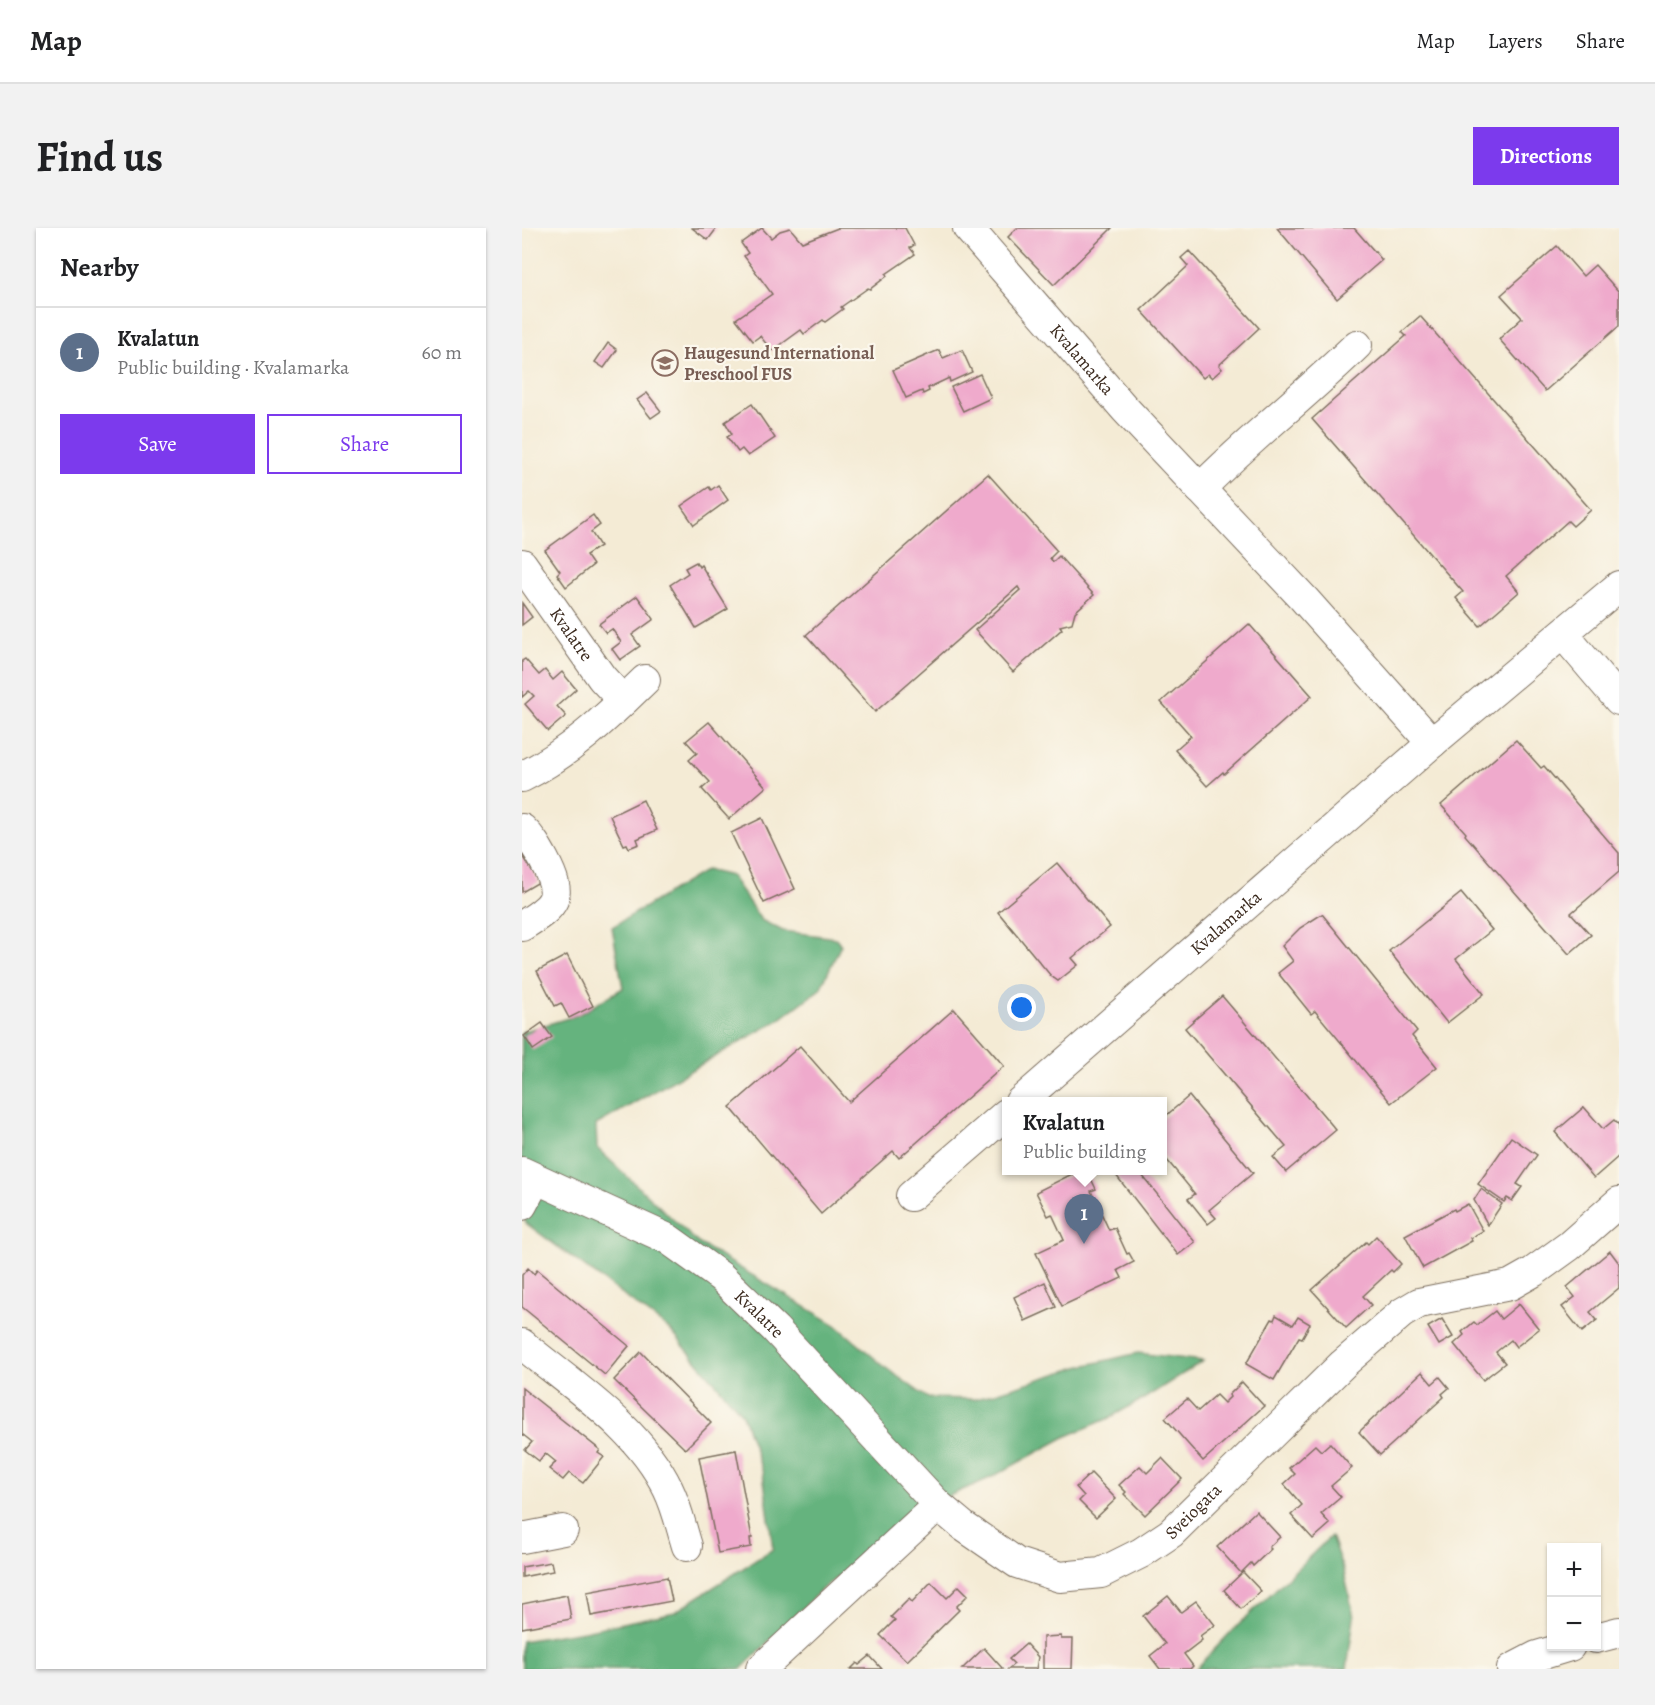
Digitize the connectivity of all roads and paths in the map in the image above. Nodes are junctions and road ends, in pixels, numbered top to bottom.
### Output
1 (968, 228) edge
2 (1357, 345) dead end
3 (1200, 489) junction
4 (522, 564) edge
5 (1619, 586) edge
6 (1563, 634) junction
7 (1619, 700) edge
8 (1432, 743) junction
9 (522, 777) edge
10 (522, 830) edge
11 (522, 926) edge
12 (1025, 1097) edge
13 (1002, 1117) edge
14 (529, 1175) edge
15 (911, 1196) dead end
16 (1619, 1202) edge
17 (522, 1205) edge
18 (522, 1344) edge
19 (938, 1505) junction
20 (563, 1530) dead end
21 (522, 1538) edge
22 (687, 1546) dead end
23 (1619, 1632) edge
24 (1601, 1637) edge
25 (1555, 1651) edge
26 (761, 1669) edge
27 (1512, 1669) edge

1 - 3 street, Kvalamarka
2 - 3 street
3 - 8 street, Kvalamarka
4 - 9 street, Kvalatre
5 - 6 street, Kvalamarka
6 - 7 street
6 - 8 street, Kvalamarka
8 - 12 street, Kvalamarka
10 - 11 street
13 - 15 street
14 - 17 street, Kvalatre
14 - 19 street, Kvalatre
16 - 19 street, Sveiogata
18 - 22 street
19 - 26 street
20 - 21 street
23 - 24 street
25 - 27 street

